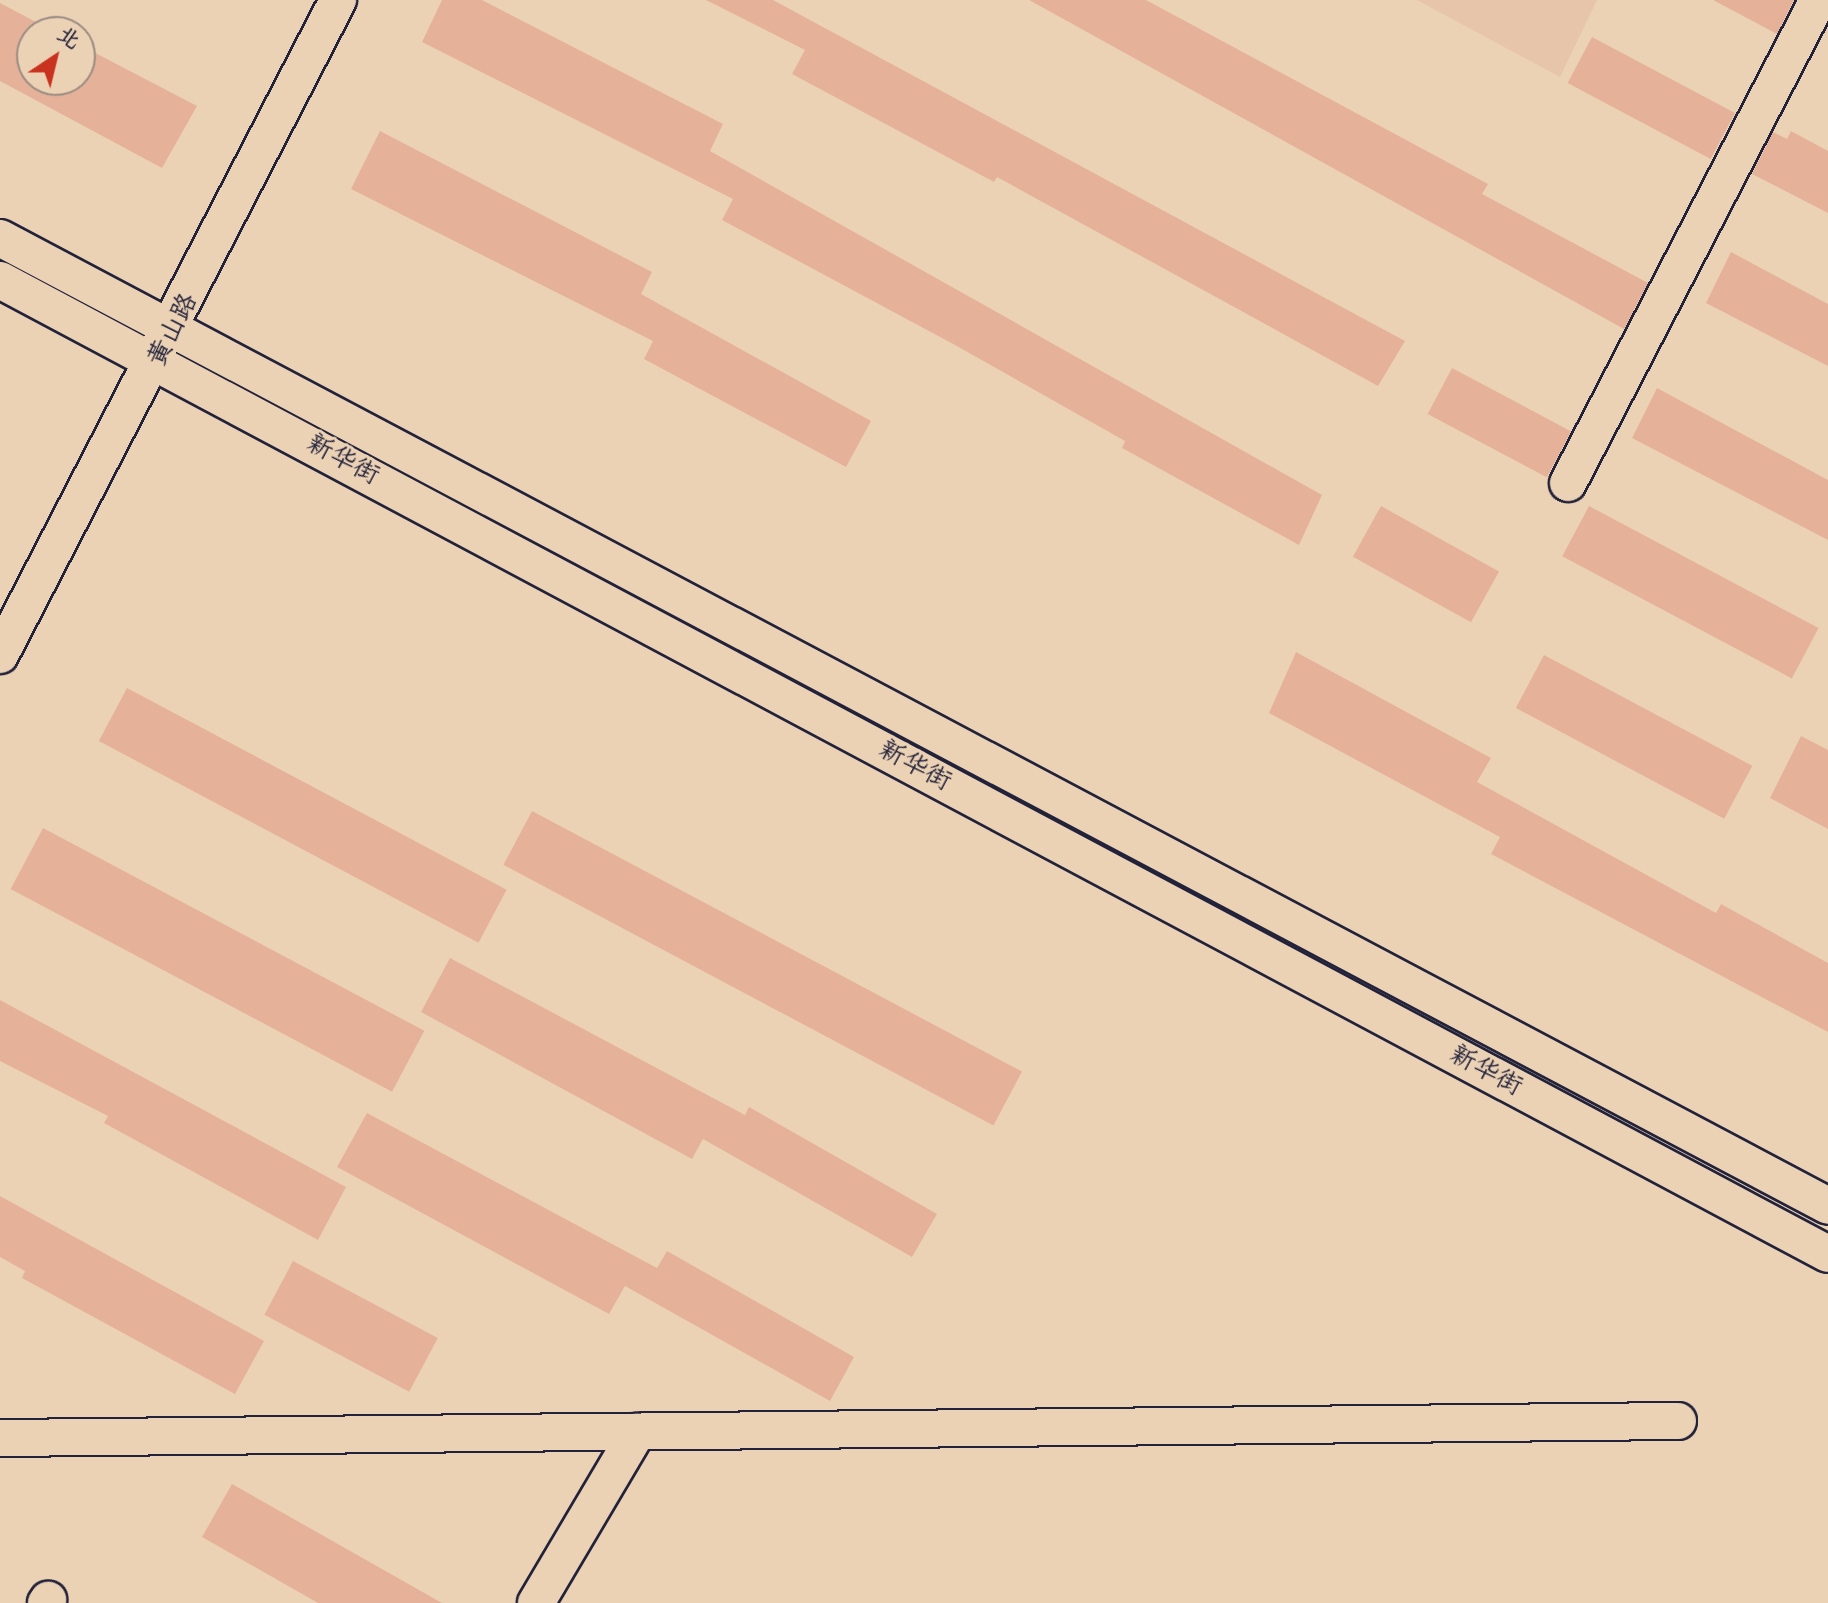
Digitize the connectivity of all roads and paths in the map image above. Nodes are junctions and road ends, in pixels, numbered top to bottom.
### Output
1 (338, 0) edge
2 (1818, 0) edge
3 (0, 238) edge
4 (0, 280) edge
5 (174, 328) junction
6 (157, 361) junction
7 (1568, 483) dead end
8 (0, 655) edge
9 (1828, 1206) edge
10 (1828, 1254) edge
11 (1678, 1421) dead end
12 (637, 1432) junction
13 (0, 1438) edge
14 (536, 1603) edge

1 - 5 street, 黄山路
2 - 7 street
3 - 5 street, 新华街
4 - 6 street, 新华街
5 - 6 street, 黄山路
5 - 9 street, 新华街
6 - 8 street, 黄山路
6 - 10 street, 新华街
11 - 12 street
12 - 13 street
12 - 14 street

